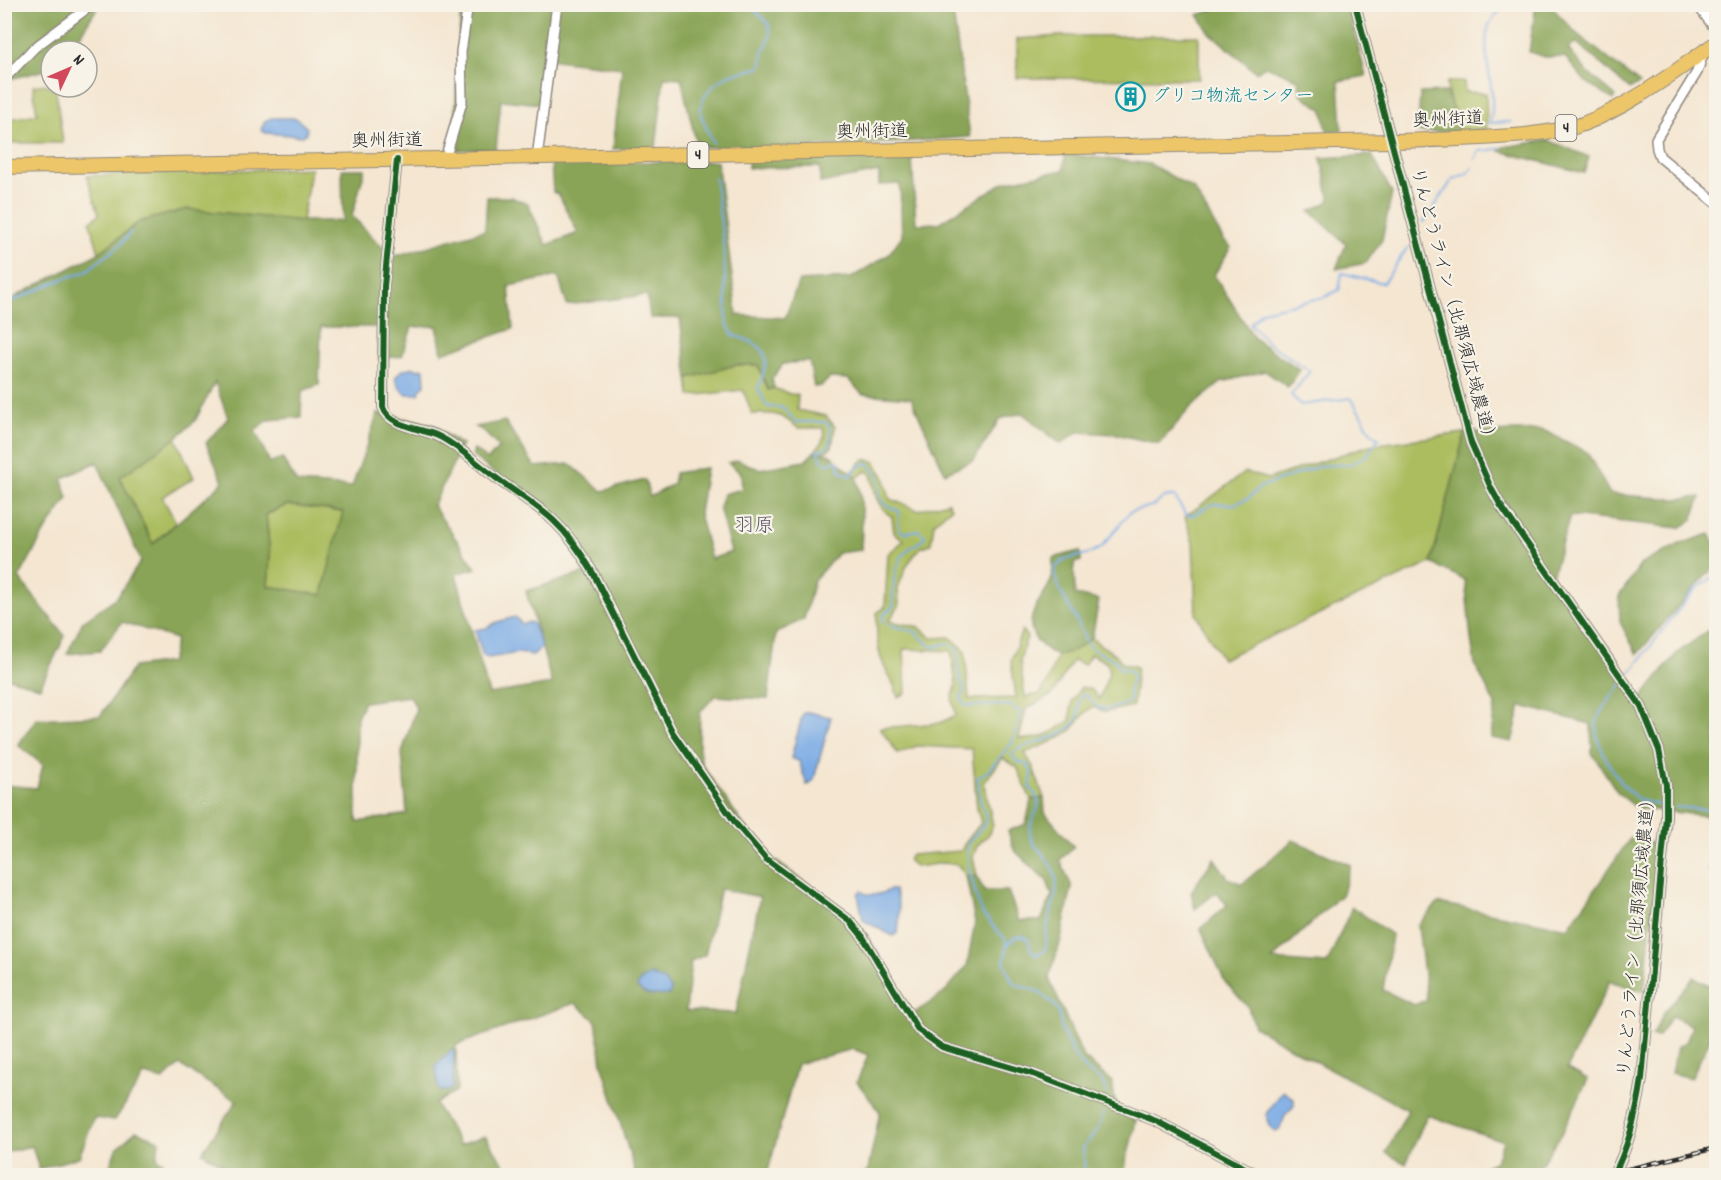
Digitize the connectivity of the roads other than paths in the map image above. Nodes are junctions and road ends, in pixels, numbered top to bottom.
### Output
1 (93, 4) edge
2 (468, 4) edge
3 (557, 4) edge
4 (1355, 4) edge
5 (1697, 4) edge
6 (1716, 30) edge
7 (1716, 43) edge
8 (1704, 51) junction
9 (4, 79) edge
10 (1392, 141) junction
11 (537, 158) junction
12 (444, 159) junction
13 (397, 160) junction
14 (4, 167) edge
15 (1716, 203) edge
16 (1260, 1176) edge
17 (1613, 1176) edge

1 - 9 street
2 - 12 street
3 - 11 street
4 - 10 street, りんどうライン（北那須広域農道）
5 - 6 street
7 - 8 highway, 奥州街道 / 4
8 - 10 highway, 奥州街道 / 4
8 - 15 street
10 - 11 highway, 奥州街道 / 4
10 - 17 street, りんどうライン（北那須広域農道）
11 - 12 highway, 奥州街道 / 4
12 - 13 highway, 奥州街道 / 4
13 - 14 highway, 奥州街道 / 4
13 - 16 street

